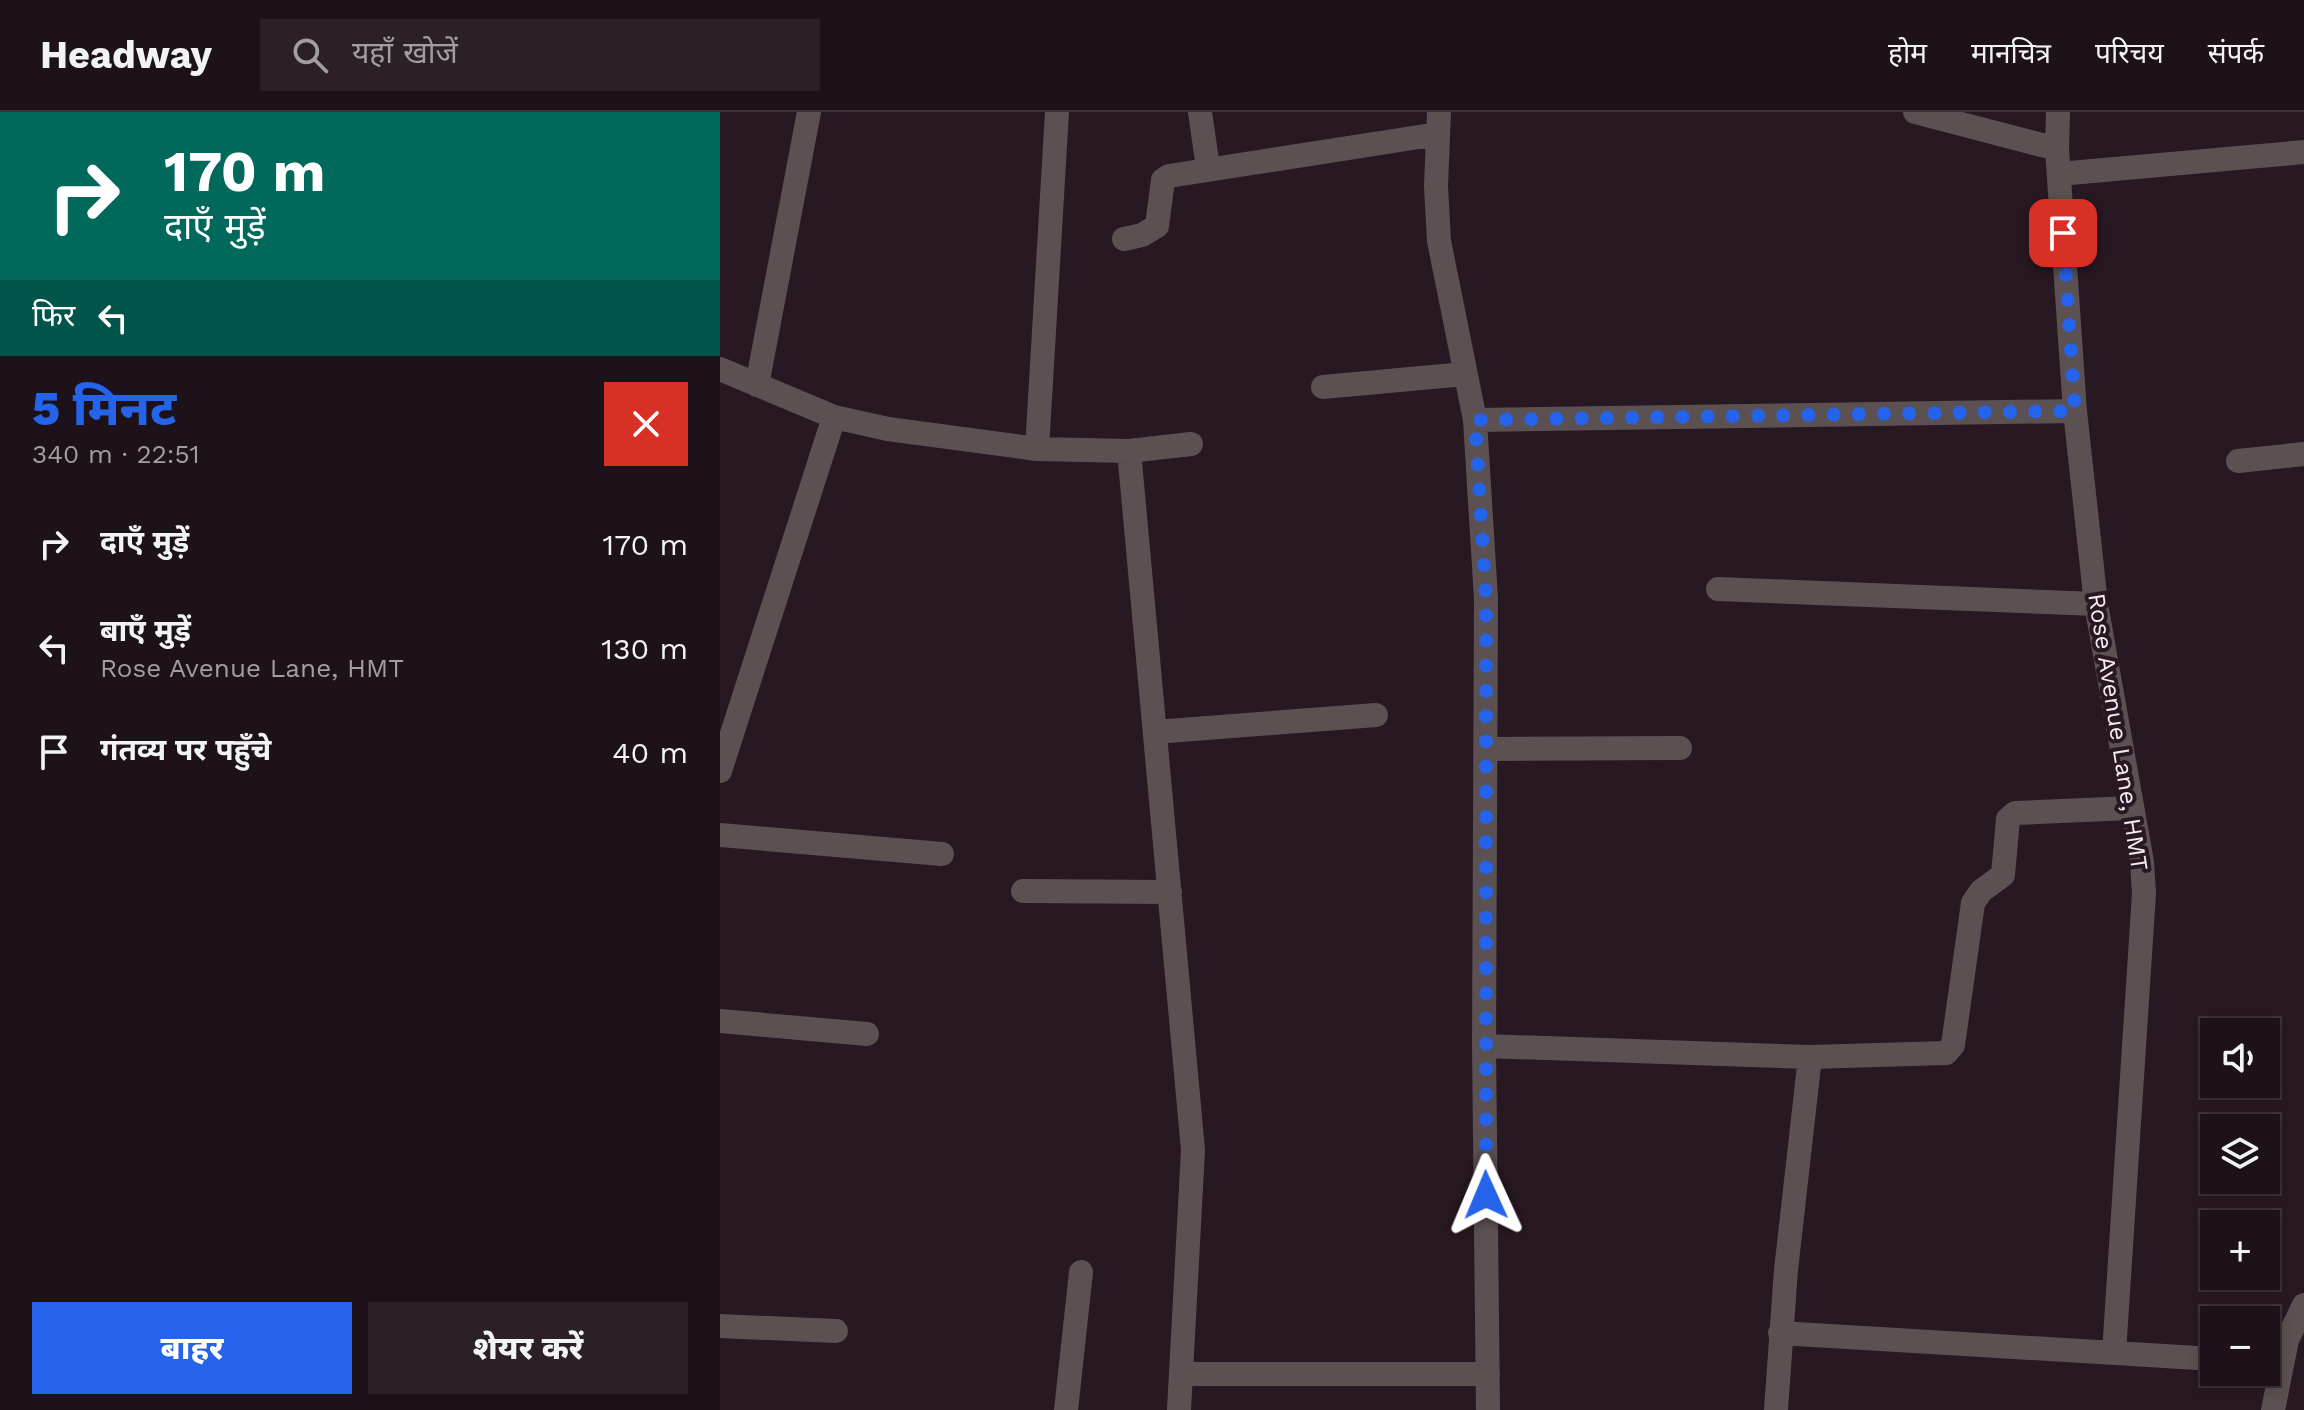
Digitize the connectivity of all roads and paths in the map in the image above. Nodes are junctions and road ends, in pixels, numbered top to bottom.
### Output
1 (809, 112) edge
2 (1057, 112) edge
3 (1200, 112) edge
4 (1915, 112) edge
5 (2058, 112) edge
6 (1438, 123) edge
7 (2304, 152) edge
8 (2058, 162) junction
9 (1208, 168) junction
10 (1124, 239) dead end
11 (720, 369) edge
12 (1465, 374) junction
13 (757, 385) junction
14 (1323, 387) dead end
15 (2075, 411) junction
16 (834, 417) junction
17 (1475, 420) junction
18 (1191, 444) dead end
19 (1037, 449) junction
20 (1129, 451) junction
21 (2304, 454) edge
22 (2238, 461) dead end
23 (1718, 589) dead end
24 (2096, 604) junction
25 (1376, 715) dead end
26 (1155, 732) junction
27 (1680, 748) dead end
28 (1486, 749) junction
29 (720, 771) edge
30 (2131, 808) junction
31 (720, 835) edge
32 (942, 854) dead end
33 (1023, 891) dead end
34 (1170, 892) junction
35 (720, 1021) edge
36 (867, 1034) dead end
37 (1484, 1046) junction
38 (1810, 1057) junction
39 (1081, 1272) dead end
40 (2304, 1305) edge
41 (720, 1326) edge
42 (836, 1331) dead end
43 (1780, 1333) junction
44 (2280, 1349) edge
45 (2114, 1353) junction
46 (2200, 1358) edge
47 (1181, 1374) junction
48 (1488, 1374) junction
49 (2273, 1386) edge
50 (1066, 1410) edge
51 (1179, 1410) edge
52 (1488, 1410) edge
53 (1776, 1410) edge
54 (2273, 1410) edge

1 - 13 street
2 - 19 street
3 - 9 street
4 - 8 street
5 - 8 street, Rose Avenue Lane, HMT
6 - 9 street
6 - 12 street
7 - 8 street
8 - 15 street, Rose Avenue Lane, HMT
9 - 10 street
11 - 13 street
12 - 14 street
12 - 17 street
13 - 16 street
15 - 17 street
15 - 24 street, Rose Avenue Lane, HMT
16 - 19 street
16 - 29 street
17 - 28 street
18 - 20 street
19 - 20 street
20 - 26 street
21 - 22 street
23 - 24 street
24 - 30 street, Rose Avenue Lane, HMT
25 - 26 street
26 - 34 street
27 - 28 street
28 - 37 street
30 - 38 street
30 - 45 street, Rose Avenue Lane, HMT
31 - 32 street
33 - 34 street
34 - 47 street
35 - 36 street
37 - 38 street
37 - 48 street
38 - 43 street
39 - 50 street
40 - 44 street
41 - 42 street
43 - 45 street
43 - 53 street
45 - 46 street
47 - 48 street
47 - 51 street
48 - 52 street
49 - 54 street

